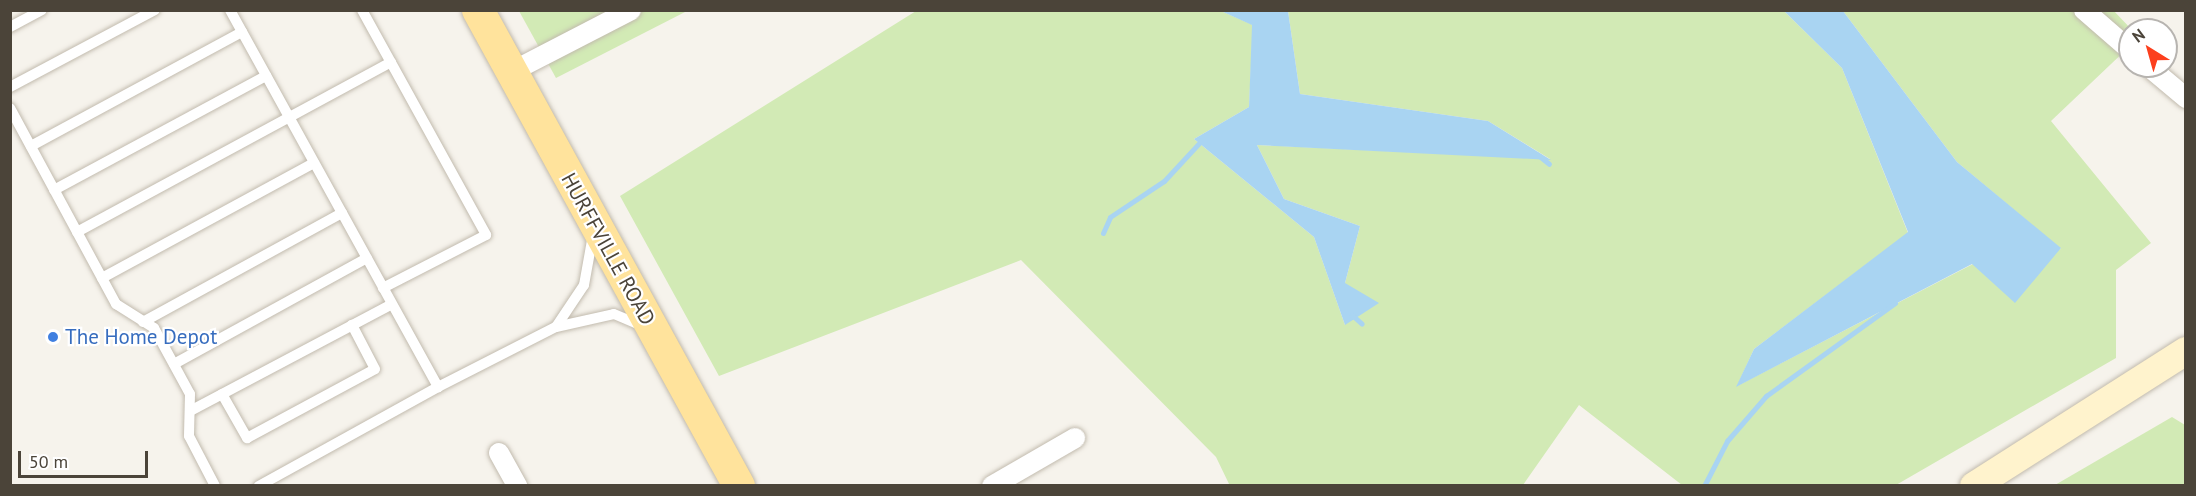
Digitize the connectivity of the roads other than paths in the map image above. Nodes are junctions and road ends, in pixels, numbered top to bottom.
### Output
1 (42, 10) edge
2 (155, 10) edge
3 (230, 10) edge
4 (362, 10) edge
5 (478, 10) edge
6 (631, 10) edge
7 (2084, 10) edge
8 (10, 27) edge
9 (242, 32) junction
10 (2118, 40) edge
11 (391, 62) junction
12 (512, 72) junction
13 (266, 76) junction
14 (2162, 78) edge
15 (10, 87) edge
16 (2186, 98) edge
17 (10, 108) edge
18 (289, 118) junction
19 (31, 146) junction
20 (314, 163) junction
21 (54, 190) junction
22 (342, 213) junction
23 (595, 226) junction
24 (77, 232) junction
25 (367, 258) junction
26 (102, 278) junction
27 (383, 288) junction
28 (392, 304) junction
29 (143, 322) junction
30 (352, 325) junction
31 (556, 327) junction
32 (652, 330) junction
33 (2186, 351) edge
34 (174, 364) junction
35 (438, 387) junction
36 (222, 394) junction
37 (192, 410) junction
38 (1075, 438) dead end
39 (498, 453) dead end
40 (215, 486) edge
41 (259, 486) edge
42 (517, 486) edge
43 (739, 486) edge
44 (992, 486) edge
45 (1974, 486) edge

1 - 8 lane
2 - 15 lane
3 - 9 lane
4 - 11 lane
5 - 12 main road, HURFFVILLE ROAD
6 - 12 street
7 - 10 street
9 - 13 lane
9 - 19 lane
11 - 18 lane
11 - 27 lane
12 - 23 main road, HURFFVILLE ROAD
13 - 18 lane
13 - 21 lane
14 - 16 street
17 - 19 lane
18 - 20 lane
18 - 24 lane
19 - 21 lane
20 - 22 lane
20 - 26 lane
21 - 24 lane
22 - 25 lane
22 - 29 lane
23 - 31 lane
23 - 32 main road, HURFFVILLE ROAD
24 - 26 lane
25 - 27 lane
25 - 34 lane
26 - 29 lane
27 - 28 lane
28 - 30 lane
28 - 35 lane
29 - 34 lane
30 - 36 lane
30 - 36 lane
31 - 32 lane
31 - 35 lane
32 - 43 main road, HURFFVILLE ROAD
33 - 45 main road
34 - 37 lane
35 - 41 lane
36 - 37 lane
37 - 40 lane
38 - 44 street
39 - 42 street

